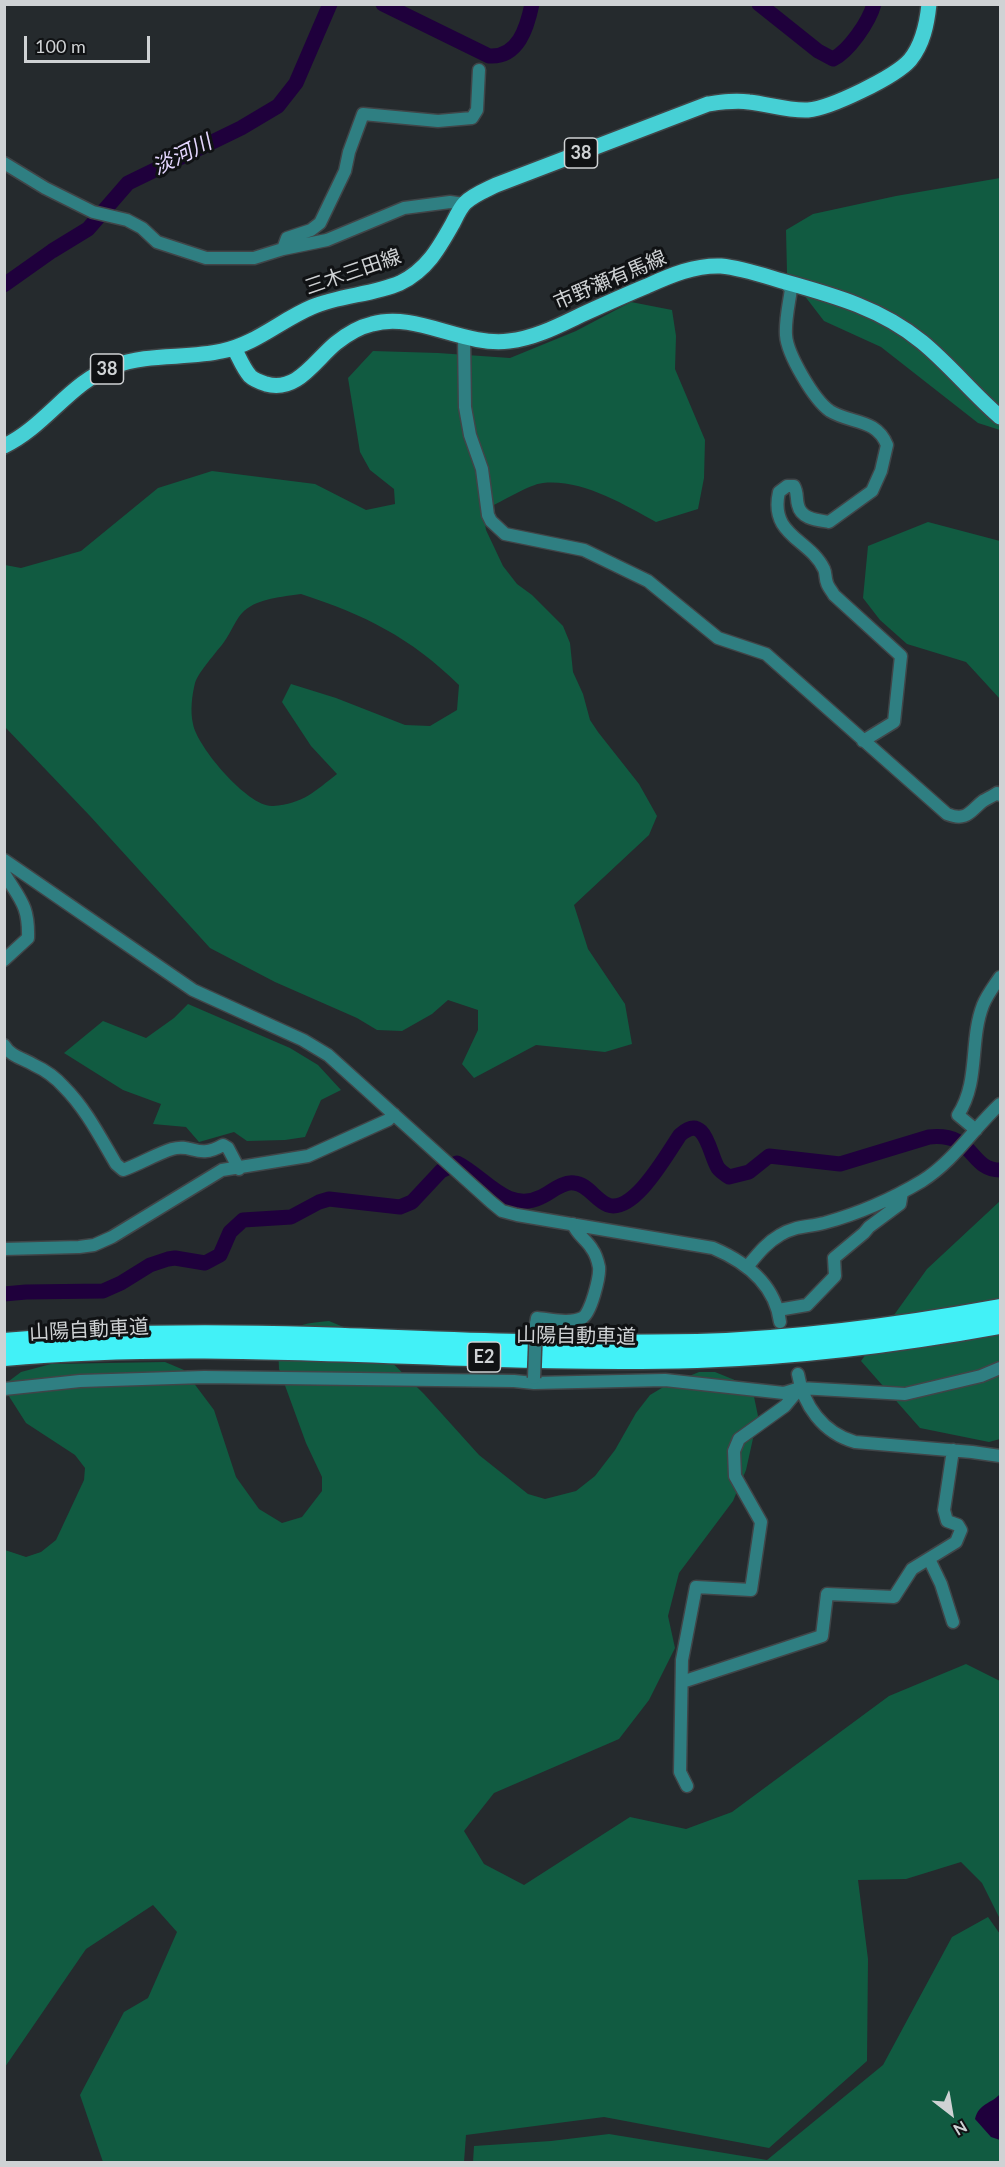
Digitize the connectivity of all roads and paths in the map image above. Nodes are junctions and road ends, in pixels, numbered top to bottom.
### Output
1 (929, 4) edge
2 (478, 70) dead end
3 (4, 162) edge
4 (464, 204) junction
5 (283, 249) junction
6 (782, 280) junction
7 (465, 338) junction
8 (234, 348) junction
9 (1000, 417) edge
10 (4, 446) edge
11 (863, 741) junction
12 (1000, 795) edge
13 (4, 860) edge
14 (4, 873) edge
15 (4, 960) edge
16 (1000, 977) edge
17 (4, 1044) edge
18 (1000, 1104) edge
19 (394, 1114) junction
20 (973, 1134) junction
21 (239, 1169) junction
22 (902, 1192) junction
23 (573, 1224) junction
24 (4, 1249) edge
25 (747, 1267) junction
26 (1000, 1308) edge
27 (961, 1324) junction
28 (1000, 1325) edge
29 (4, 1342) edge
30 (4, 1358) edge
31 (1000, 1368) edge
32 (798, 1374) dead end
33 (534, 1381) junction
34 (800, 1388) junction
35 (4, 1389) edge
36 (953, 1450) junction
37 (1000, 1456) edge
38 (928, 1559) junction
39 (953, 1622) dead end
40 (682, 1682) junction
41 (687, 1786) dead end

1 - 4 main road, 三木三田線 / 38
2 - 5 street
3 - 5 street
4 - 5 street
4 - 8 main road, 三木三田線 / 38
6 - 7 main road, 市野瀬有馬線
6 - 9 main road, 市野瀬有馬線
6 - 11 street
7 - 8 main road, 市野瀬有馬線
7 - 11 street
8 - 10 main road, 三木三田線 / 38
11 - 12 street
13 - 19 street
14 - 15 street
16 - 20 street
17 - 21 street
18 - 20 street
19 - 21 street
19 - 23 street
20 - 22 street
21 - 24 street
22 - 25 street
22 - 25 street
23 - 25 street
23 - 33 street, bridge
26 - 27 highway, 山陽自動車道 / E2
27 - 28 highway, 山陽自動車道 / E2
27 - 29 highway, 山陽自動車道 / E2
27 - 30 highway, 山陽自動車道 / E2
31 - 34 street
32 - 34 street
33 - 34 street
33 - 35 street
34 - 36 street
34 - 40 street
36 - 37 street
36 - 38 street
38 - 39 street
38 - 40 street
40 - 41 street

